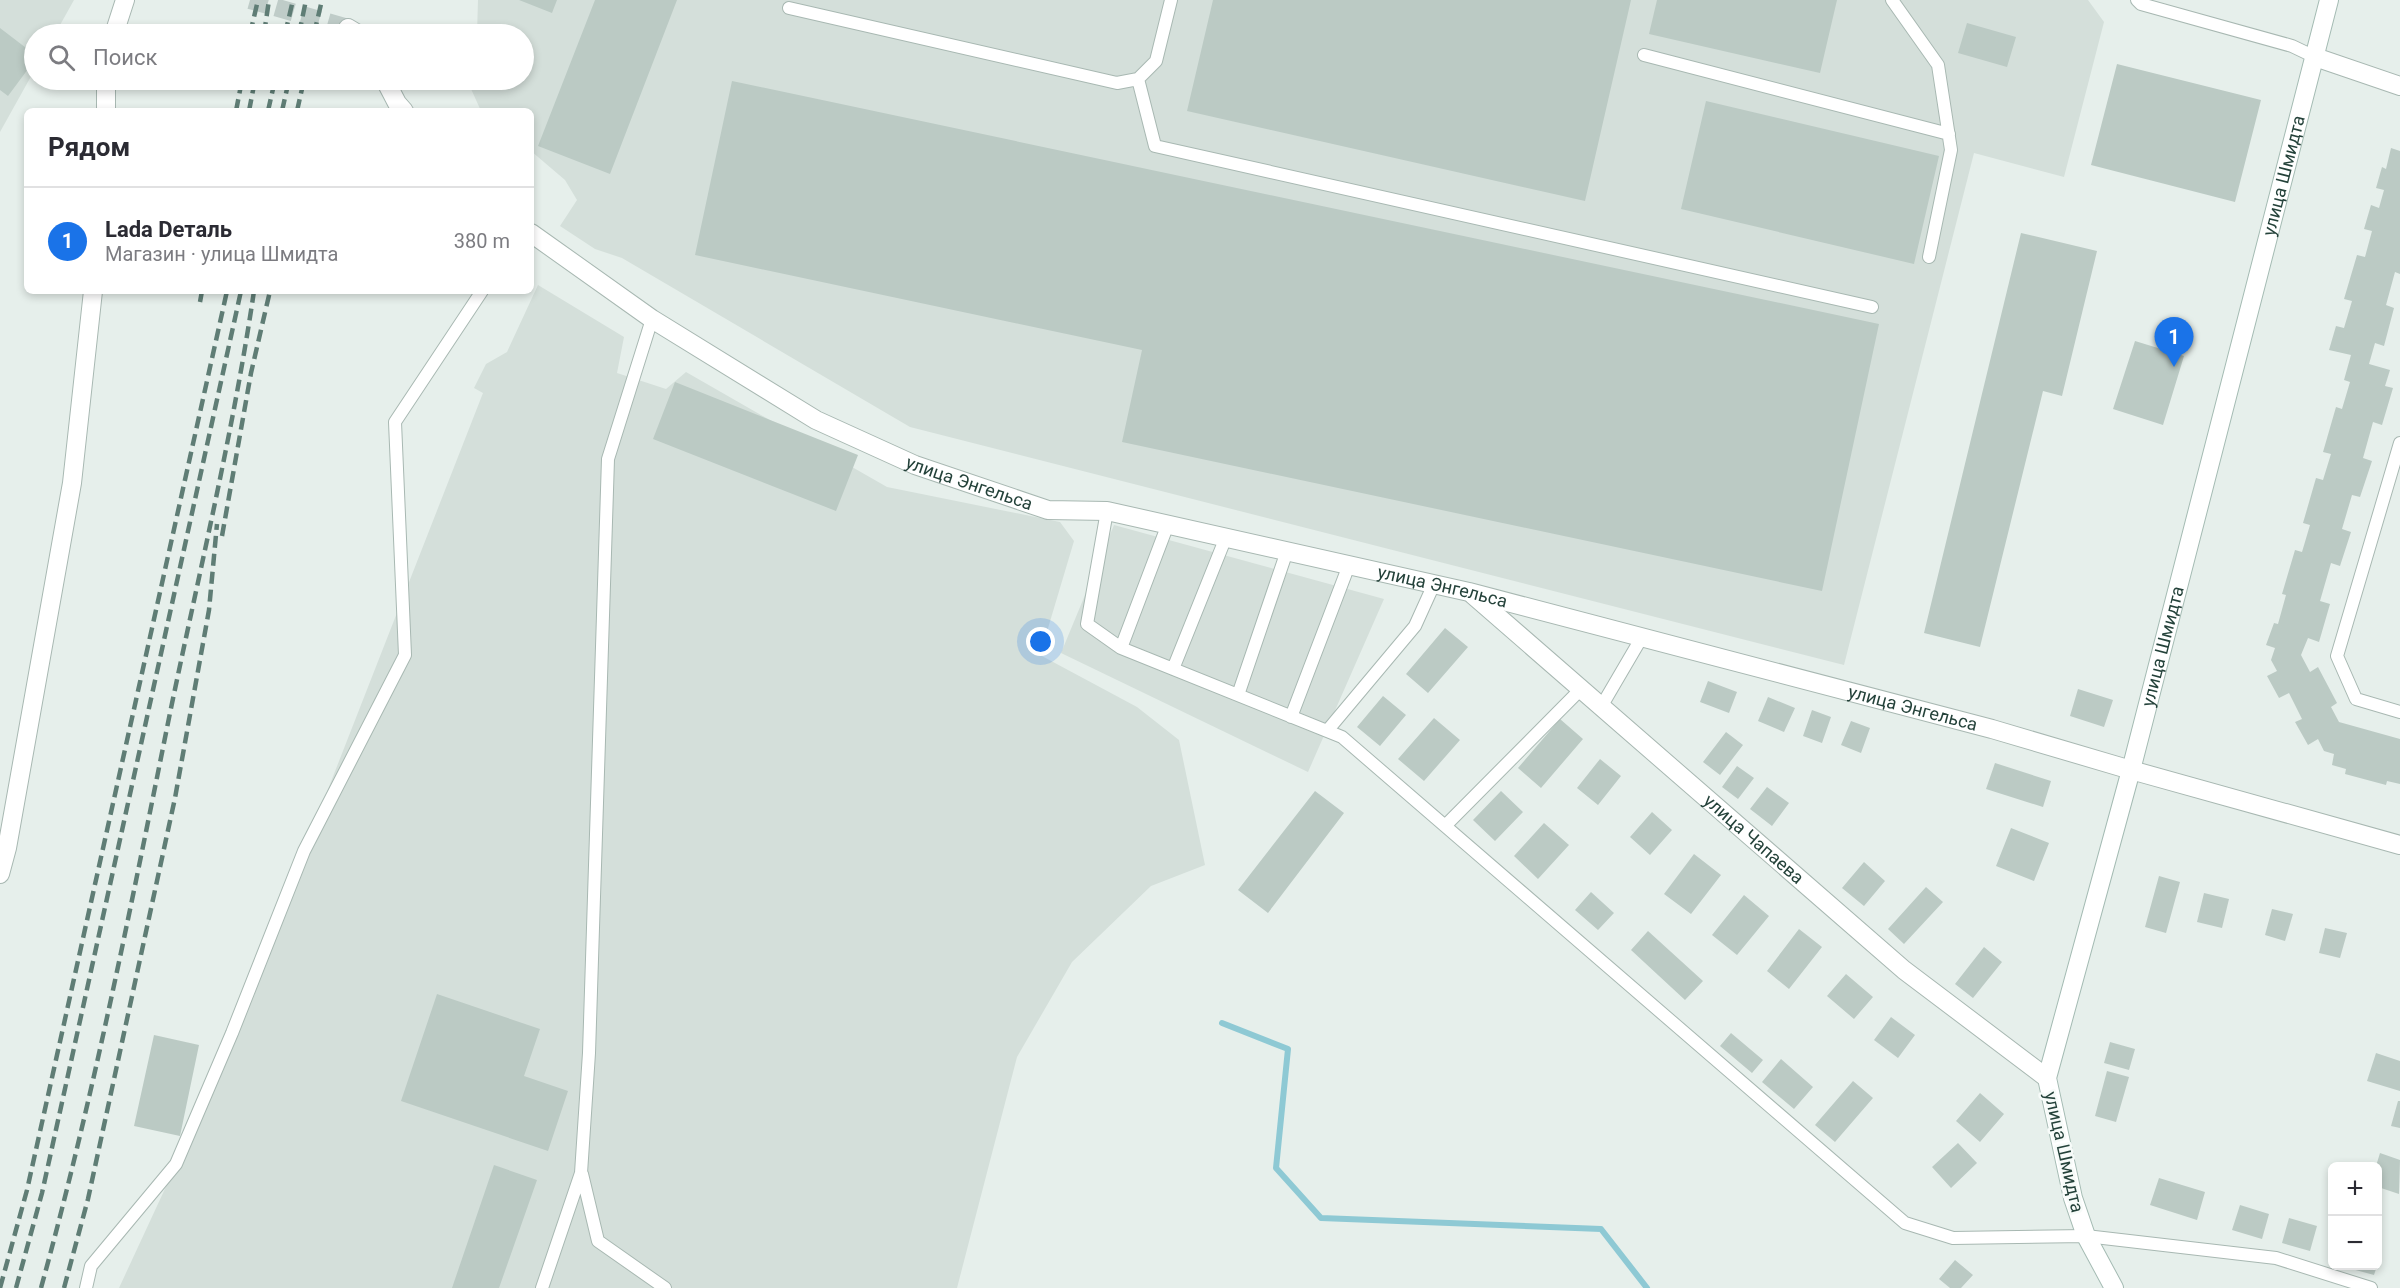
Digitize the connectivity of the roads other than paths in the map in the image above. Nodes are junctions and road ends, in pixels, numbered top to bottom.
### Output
1 (125, 0) edge
2 (1171, 0) edge
3 (1892, 0) edge
4 (2137, 0) edge
5 (2329, 0) edge
6 (789, 8) dead end
7 (117, 24) edge
8 (1644, 56) dead end
9 (2315, 57) junction
10 (1138, 79) junction
11 (2400, 86) edge
12 (106, 90) edge
13 (390, 90) edge
14 (106, 108) edge
15 (401, 108) edge
16 (1948, 134) junction
17 (534, 235) edge
18 (1929, 257) dead end
19 (93, 294) edge
20 (480, 294) edge
21 (1872, 307) dead end
22 (652, 319) junction
23 (2400, 443) edge
24 (1107, 511) junction
25 (1168, 524) junction
26 (1226, 537) junction
27 (1287, 551) junction
28 (1349, 565) junction
29 (1434, 584) junction
30 (1469, 592) junction
31 (1641, 637) junction
32 (1121, 648) junction
33 (1173, 669) junction
34 (1581, 689) junction
35 (1238, 695) junction
36 (1601, 707) junction
37 (2400, 712) edge
38 (1291, 717) junction
39 (1327, 731) junction
40 (2131, 770) junction
41 (1445, 826) junction
42 (2400, 845) edge
43 (0, 874) edge
44 (2047, 1078) junction
45 (581, 1173) junction
46 (2086, 1236) junction
47 (86, 1288) edge
48 (542, 1288) edge
49 (665, 1288) edge
50 (2114, 1288) edge
51 (2371, 1288) edge

1 - 7 street
2 - 10 lane
3 - 16 lane
4 - 9 lane
5 - 9 street, улица Шмидта
6 - 10 lane
8 - 16 lane
9 - 11 street
9 - 40 street, улица Шмидта
10 - 21 lane
12 - 14 street
13 - 15 street
16 - 18 lane
17 - 22 street, улица Энгельса
19 - 43 street
20 - 47 lane
22 - 24 street, улица Энгельса
22 - 45 lane
23 - 37 lane
24 - 25 street, улица Энгельса
24 - 32 lane
25 - 26 street, улица Энгельса
25 - 32 lane
26 - 27 street, улица Энгельса
26 - 33 lane
27 - 28 street, улица Энгельса
27 - 35 lane
28 - 29 street, улица Энгельса
28 - 38 lane
29 - 30 street, улица Энгельса
29 - 39 lane
30 - 31 street, улица Энгельса
30 - 34 street, улица Чапаева
31 - 36 lane
31 - 40 street, улица Энгельса
32 - 33 lane
33 - 35 lane
34 - 36 street, улица Чапаева
34 - 41 lane
35 - 38 lane
36 - 44 street, улица Чапаева
38 - 39 lane
39 - 41 lane
40 - 42 street, улица Энгельса
40 - 44 street, улица Шмидта
41 - 46 lane
44 - 46 street, улица Шмидта
45 - 48 lane
45 - 49 lane
46 - 50 street, улица Шмидта
46 - 51 lane

